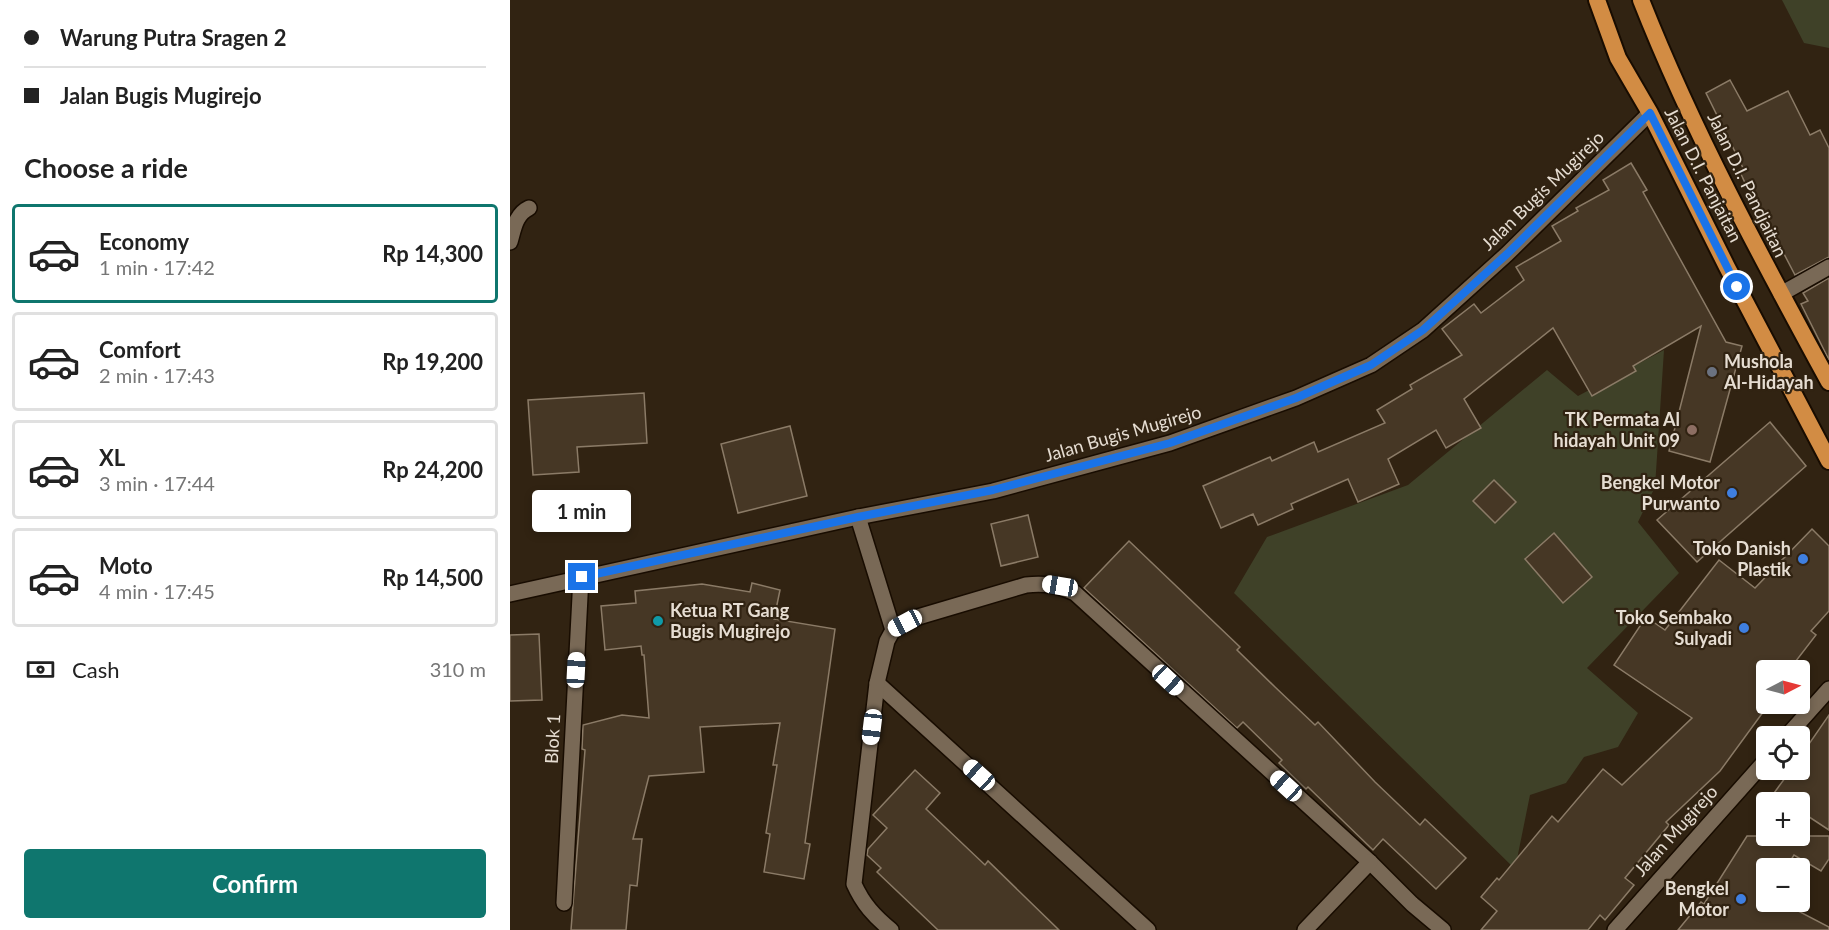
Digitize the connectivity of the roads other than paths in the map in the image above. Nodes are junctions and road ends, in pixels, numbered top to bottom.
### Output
1 (1597, 0) edge
2 (1641, 0) edge
3 (1650, 113) junction
4 (529, 208) dead end
5 (510, 242) edge
6 (1829, 267) edge
7 (1781, 294) junction
8 (1829, 382) edge
9 (1829, 461) edge
10 (858, 517) junction
11 (582, 577) junction
12 (510, 594) edge
13 (893, 630) junction
14 (877, 683) junction
15 (1829, 689) edge
16 (1796, 726) edge
17 (1756, 771) edge
18 (1370, 862) junction
19 (564, 903) dead end
20 (891, 930) edge
21 (1148, 930) edge
22 (1305, 930) edge
23 (1443, 930) edge
24 (1615, 930) edge

1 - 3 highway, Jalan D.I. Panjaitan
2 - 7 highway, Jalan D.I. Pandjaitan
3 - 9 highway, Jalan D.I. Panjaitan
3 - 10 street, Jalan Bugis Mugirejo
4 - 5 street
6 - 7 street
7 - 8 highway, Jalan D.I. Pandjaitan
10 - 11 street, Jalan Bugis Mugirejo
10 - 13 street
11 - 12 street, Jalan Bugis Mugirejo
11 - 19 street, Blok 1
13 - 14 street
13 - 18 street
14 - 20 street
14 - 21 street
15 - 16 street
17 - 24 street, Jalan Mugirejo
18 - 22 street
18 - 23 street

